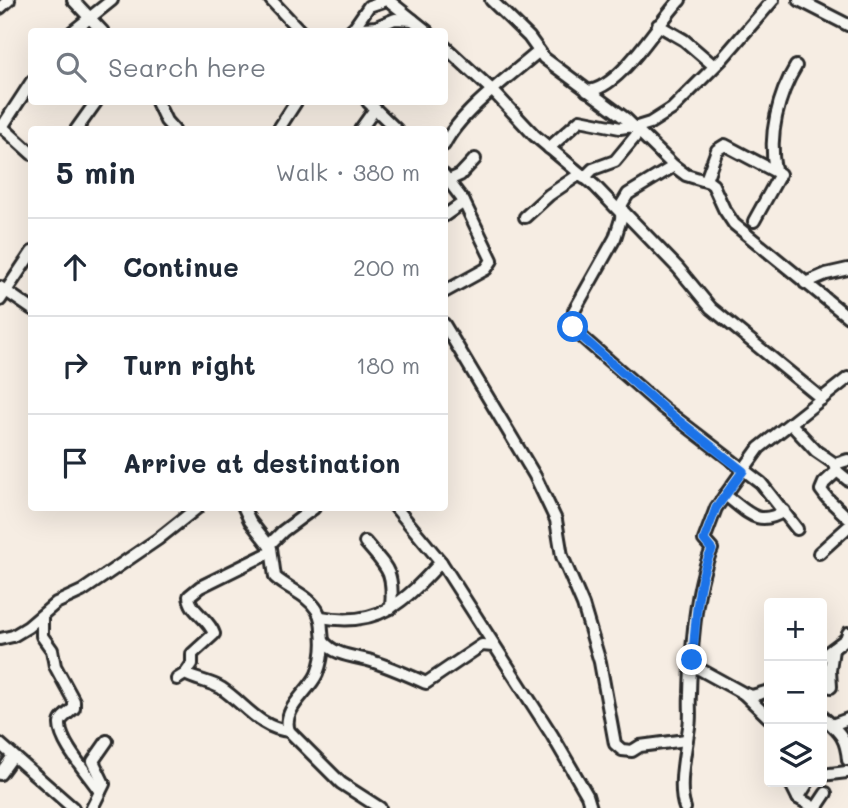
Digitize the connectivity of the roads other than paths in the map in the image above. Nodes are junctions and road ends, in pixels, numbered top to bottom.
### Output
1 (9, 0) edge
2 (73, 0) edge
3 (111, 0) edge
4 (387, 0) edge
5 (491, 0) edge
6 (773, 0) edge
7 (799, 0) edge
8 (275, 1) edge
9 (673, 2) edge
10 (0, 8) edge
11 (91, 18) junction
12 (413, 20) junction
13 (848, 24) edge
14 (658, 25) junction
15 (77, 28) edge
16 (100, 28) edge
17 (298, 28) edge
18 (353, 28) edge
19 (368, 28) edge
20 (423, 28) edge
21 (448, 50) edge
22 (538, 52) junction
23 (713, 65) junction
24 (796, 66) dead end
25 (605, 85) junction
26 (28, 87) edge
27 (493, 91) junction
28 (587, 91) junction
29 (601, 99) junction
30 (94, 105) edge
31 (158, 105) edge
32 (294, 105) edge
33 (371, 105) edge
34 (1, 126) edge
35 (79, 126) edge
36 (170, 126) edge
37 (281, 126) edge
38 (362, 126) edge
39 (393, 126) edge
40 (635, 129) junction
41 (448, 138) edge
42 (549, 148) junction
43 (28, 150) edge
44 (475, 159) dead end
45 (674, 166) junction
46 (775, 170) junction
47 (582, 176) junction
48 (448, 178) edge
49 (448, 179) edge
50 (706, 180) junction
51 (464, 202) junction
52 (621, 211) junction
53 (448, 213) edge
54 (525, 217) dead end
55 (754, 221) dead end
56 (28, 257) edge
57 (848, 269) edge
58 (805, 283) junction
59 (448, 290) edge
60 (2, 293) edge
61 (28, 307) edge
62 (848, 317) edge
63 (448, 331) edge
64 (848, 378) edge
65 (822, 399) junction
66 (791, 425) junction
67 (848, 460) edge
68 (836, 467) junction
69 (743, 471) junction
70 (848, 480) edge
71 (725, 495) junction
72 (193, 511) edge
73 (245, 511) edge
74 (310, 511) edge
75 (398, 511) edge
76 (784, 511) junction
77 (848, 518) edge
78 (848, 527) edge
79 (797, 529) dead end
80 (365, 542) dead end
81 (270, 548) junction
82 (819, 553) dead end
83 (441, 562) junction
84 (391, 608) junction
85 (42, 616) junction
86 (321, 617) junction
87 (848, 634) edge
88 (0, 639) edge
89 (323, 640) junction
90 (493, 646) junction
91 (833, 649) junction
92 (827, 653) edge
93 (692, 665) junction
94 (831, 687) dead end
95 (764, 692) edge
96 (743, 693) junction
97 (764, 713) edge
98 (848, 719) edge
99 (827, 720) edge
100 (832, 725) junction
101 (289, 731) junction
102 (686, 740) junction
103 (107, 741) dead end
104 (0, 744) edge
105 (13, 756) junction
106 (848, 760) edge
107 (848, 770) edge
108 (0, 774) edge
109 (827, 774) edge
110 (848, 778) edge
111 (792, 787) edge
112 (805, 787) edge
113 (100, 792) junction
114 (826, 793) dead end
115 (798, 798) junction
116 (73, 808) edge
117 (92, 808) edge
118 (380, 808) edge
119 (590, 808) edge
120 (685, 808) edge
121 (812, 808) edge

1 - 10 street
2 - 11 street
3 - 11 street
4 - 12 street
4 - 18 street
5 - 22 street
6 - 23 street
7 - 13 street
8 - 17 street
9 - 14 street
11 - 15 street
11 - 16 street
12 - 19 street
12 - 20 street
14 - 23 street
14 - 25 street
21 - 27 street
22 - 27 street
22 - 28 street
23 - 40 street
24 - 46 street
25 - 28 street
25 - 29 street
26 - 34 street
27 - 41 street
27 - 42 street
28 - 29 street
29 - 40 street
30 - 35 street
31 - 36 street
32 - 37 street
33 - 38 street
33 - 39 street
34 - 43 street
40 - 42 street
40 - 45 street
40 - 47 street
42 - 47 street
44 - 48 street
45 - 50 street
45 - 52 street
46 - 50 street
46 - 55 street
47 - 52 street
47 - 54 street
49 - 51 street
50 - 58 street
51 - 53 street
51 - 59 street
52 - 65 street
52 - 69 street
56 - 60 street
57 - 58 street
58 - 62 street
60 - 61 street
63 - 102 street
64 - 65 street
65 - 66 street
66 - 68 street
66 - 69 street
67 - 68 street
68 - 70 street
68 - 77 street
69 - 71 street
69 - 76 street
71 - 76 street
71 - 93 street
72 - 85 street
73 - 81 street
74 - 81 street
75 - 83 street
76 - 79 street
78 - 82 street
80 - 84 street
81 - 86 street
81 - 101 street
83 - 84 street
83 - 90 street
84 - 86 street
85 - 88 street
85 - 113 street
86 - 89 street
87 - 91 street
89 - 90 street
89 - 101 street
90 - 119 street
91 - 92 street
91 - 94 street
93 - 96 street
93 - 102 street
95 - 96 street
96 - 97 street
98 - 100 street
99 - 100 street
100 - 106 street
101 - 118 street
102 - 120 street
103 - 113 street
104 - 105 street
105 - 108 street
105 - 116 street
107 - 109 street
107 - 110 street
111 - 115 street
112 - 115 street
113 - 117 street
114 - 121 street
115 - 121 street

